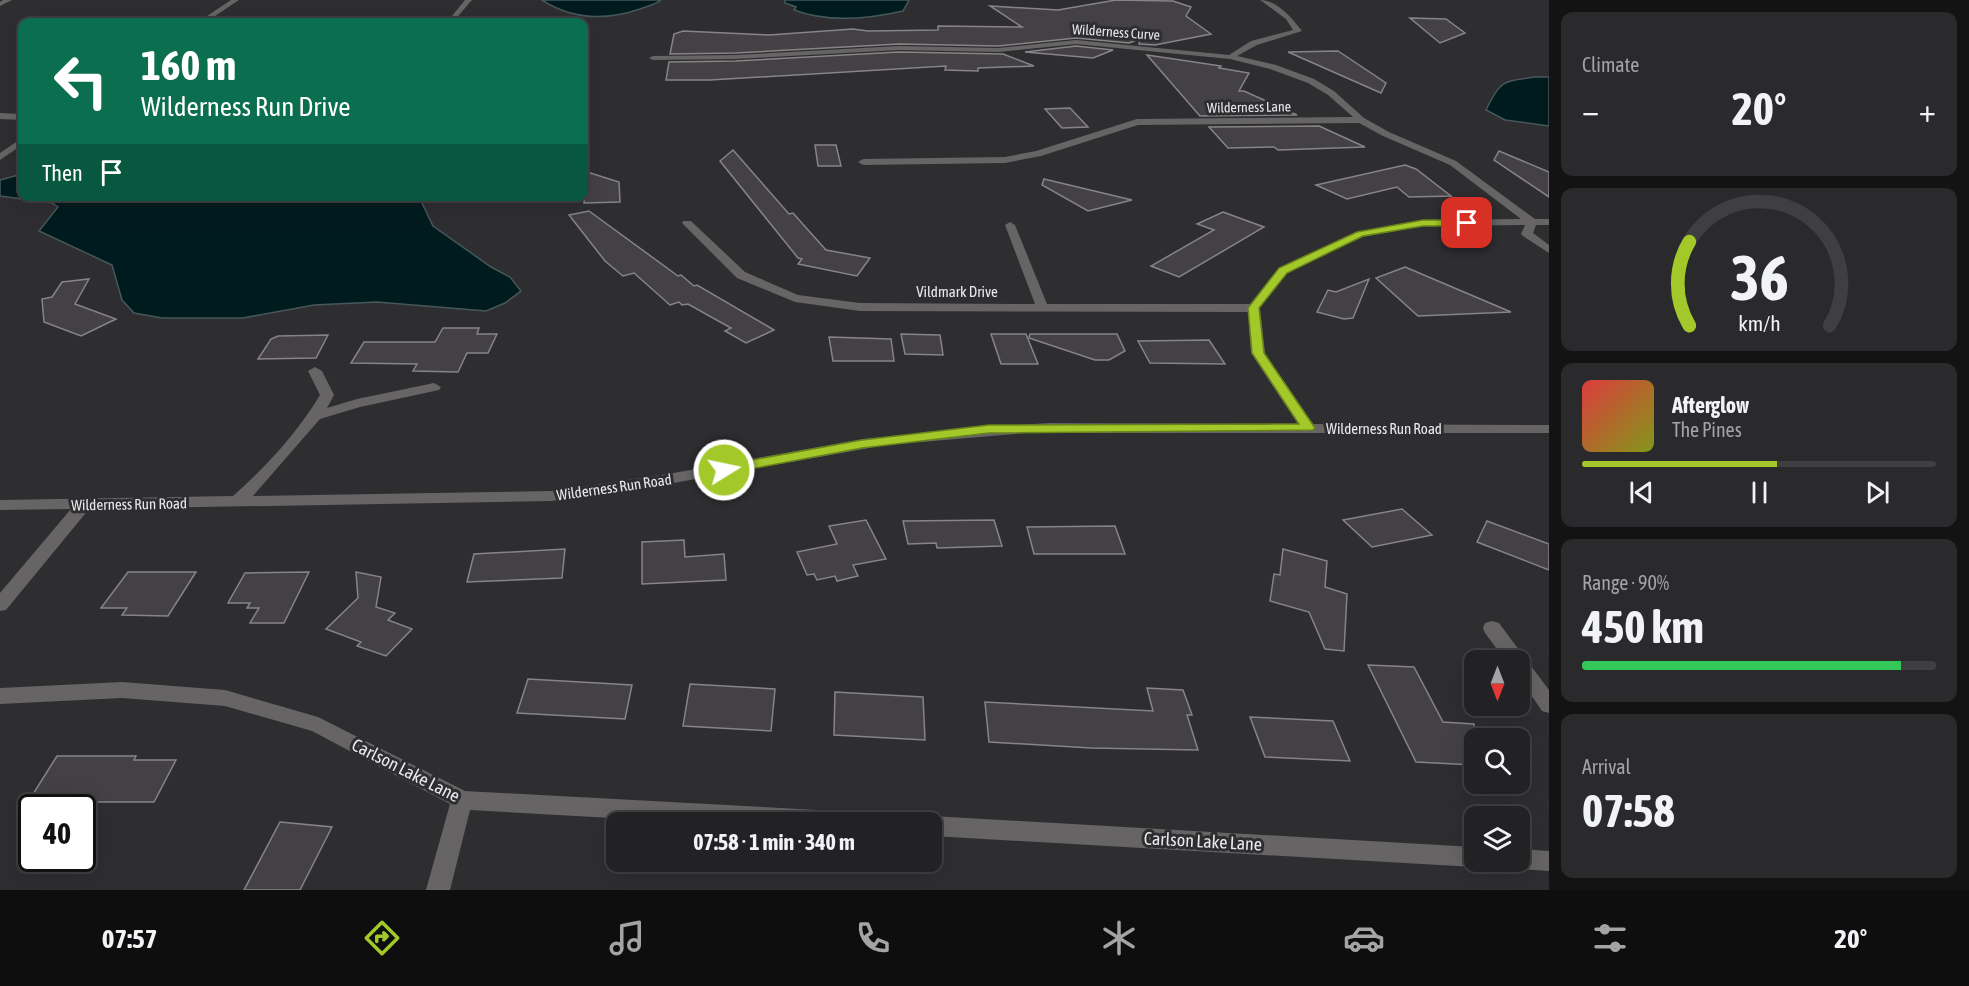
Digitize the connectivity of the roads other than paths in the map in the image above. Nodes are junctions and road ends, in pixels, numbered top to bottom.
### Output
1 (9, 0) edge
2 (236, 0) edge
3 (469, 0) edge
4 (1263, 0) edge
5 (0, 4) edge
6 (208, 18) edge
7 (453, 18) edge
8 (1230, 57) junction
9 (653, 58) dead end
10 (0, 116) edge
11 (18, 117) edge
12 (1361, 120) junction
13 (18, 144) edge
14 (0, 157) edge
15 (863, 162) dead end
16 (1532, 222) junction
17 (1549, 222) edge
18 (687, 223) dead end
19 (1010, 225) dead end
20 (1549, 250) edge
21 (1042, 307) junction
22 (1254, 308) junction
23 (315, 371) dead end
24 (434, 387) dead end
25 (315, 416) junction
26 (1308, 428) junction
27 (1549, 429) edge
28 (236, 502) junction
29 (0, 505) edge
30 (83, 505) junction
31 (0, 604) edge
32 (1492, 628) dead end
33 (1508, 650) edge
34 (1530, 679) edge
35 (0, 696) edge
36 (1549, 705) edge
37 (462, 800) junction
38 (676, 812) edge
39 (942, 827) edge
40 (1464, 856) edge
41 (1530, 860) edge
42 (1549, 861) edge
43 (438, 890) edge

1 - 5 street
2 - 6 street
3 - 7 street
4 - 8 street
8 - 9 street, Wilderness Curve
8 - 12 street, Wilderness Curve
10 - 11 street
12 - 15 street, Wilderness Lane
12 - 16 street, Wilderness Curve
13 - 14 street
16 - 17 street
16 - 20 street
16 - 22 street
18 - 21 street, Vildmark Drive
19 - 21 street
21 - 22 street, Vildmark Drive
22 - 26 street
23 - 25 street
24 - 25 street
25 - 28 street
26 - 27 street, Wilderness Run Road
26 - 28 street, Wilderness Run Road
28 - 30 street, Wilderness Run Road
29 - 30 street, Wilderness Run Road
30 - 31 street
32 - 33 street
34 - 36 street
35 - 37 street, Carlson Lake Lane
37 - 38 street, Carlson Lake Lane
37 - 43 street
39 - 40 street, Carlson Lake Lane
41 - 42 street

